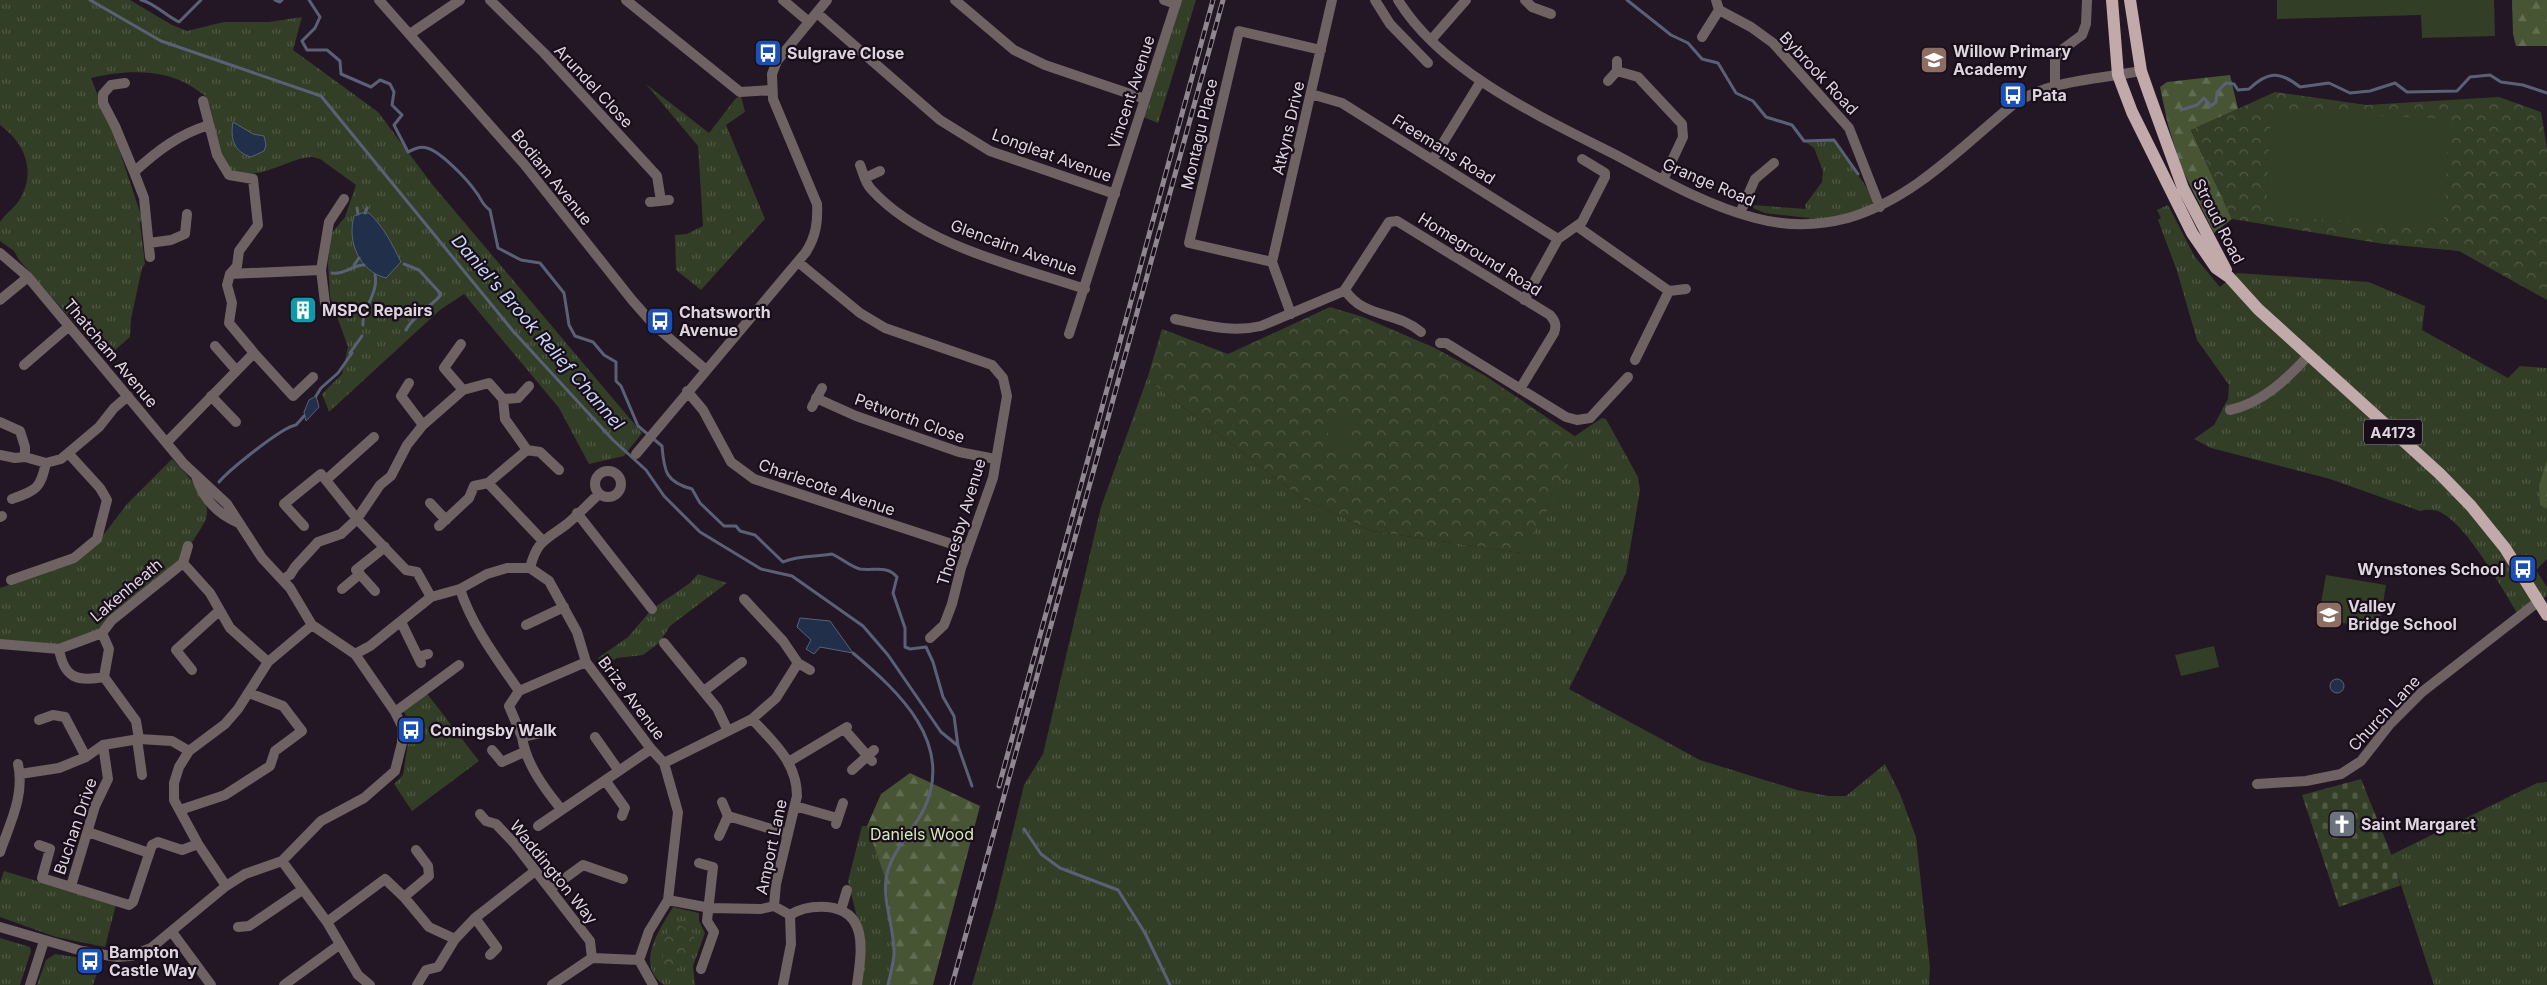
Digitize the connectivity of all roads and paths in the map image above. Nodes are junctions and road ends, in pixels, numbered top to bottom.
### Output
1 (379, 0) edge
2 (460, 0) edge
3 (490, 0) edge
4 (626, 0) edge
5 (783, 0) edge
6 (827, 0) edge
7 (955, 0) edge
8 (1164, 0) edge
9 (1332, 0) edge
10 (1375, 0) edge
11 (1398, 0) edge
12 (1466, 0) edge
13 (1525, 0) edge
14 (2087, 0) edge
15 (2112, 0) edge
16 (2130, 0) edge
17 (1177, 2) edge
18 (1718, 5) edge
19 (817, 13) junction
20 (1551, 14) dead end
21 (809, 22) junction
22 (410, 34) junction
23 (1702, 37) dead end
24 (1431, 40) junction
25 (1321, 50) junction
26 (1428, 63) dead end
27 (2142, 71) junction
28 (2118, 76) junction
29 (1481, 81) junction
30 (1608, 81) dead end
31 (125, 83) dead end
32 (2055, 87) junction
33 (772, 90) junction
34 (1311, 94) junction
35 (1144, 99) junction
36 (203, 101) dead end
37 (209, 125) junction
38 (1582, 159) dead end
39 (1433, 160) junction
40 (1774, 163) dead end
41 (860, 165) dead end
42 (880, 171) dead end
43 (134, 172) junction
44 (864, 178) junction
45 (1663, 180) junction
46 (2183, 188) junction
47 (2170, 192) junction
48 (1115, 194) junction
49 (344, 199) dead end
50 (650, 202) dead end
51 (1880, 207) junction
52 (1740, 213) junction
53 (187, 214) dead end
54 (1578, 227) junction
55 (1558, 239) junction
56 (149, 243) junction
57 (0, 253) edge
58 (150, 257) dead end
59 (798, 262) junction
60 (1272, 262) junction
61 (321, 270) junction
62 (230, 274) junction
63 (28, 277) junction
64 (2229, 277) junction
65 (1085, 289) junction
66 (1686, 289) dead end
67 (1345, 290) junction
68 (1670, 291) junction
69 (0, 300) edge
70 (1524, 300) junction
71 (325, 303) dead end
72 (1290, 314) junction
73 (1175, 319) dead end
74 (68, 327) junction
75 (1421, 332) dead end
76 (1069, 334) dead end
77 (1440, 343) dead end
78 (461, 344) dead end
79 (216, 346) dead end
80 (254, 353) junction
81 (2308, 356) junction
82 (1634, 360) dead end
83 (24, 365) dead end
84 (705, 369) junction
85 (236, 370) junction
86 (313, 377) dead end
87 (1628, 377) dead end
88 (409, 383) dead end
89 (529, 386) dead end
90 (822, 388) dead end
91 (1520, 389) junction
92 (463, 390) junction
93 (688, 391) junction
94 (128, 396) junction
95 (211, 396) junction
96 (503, 399) junction
97 (2230, 410) dead end
98 (0, 422) edge
99 (236, 422) dead end
100 (424, 425) junction
101 (374, 437) dead end
102 (167, 442) junction
103 (527, 450) junction
104 (0, 454) edge
105 (69, 454) junction
106 (636, 454) dead end
107 (24, 457) junction
108 (995, 459) junction
109 (46, 463) junction
110 (559, 470) dead end
111 (326, 480) junction
112 (488, 483) junction
113 (599, 494) junction
114 (12, 499) dead end
115 (430, 503) dead end
116 (577, 513) junction
117 (357, 519) junction
118 (304, 526) dead end
119 (542, 540) junction
120 (188, 546) dead end
121 (385, 547) junction
122 (968, 549) junction
123 (183, 563) junction
124 (530, 568) junction
125 (360, 574) junction
126 (283, 579) junction
127 (11, 580) dead end
128 (342, 589) dead end
129 (460, 590) junction
130 (375, 591) dead end
131 (431, 598) junction
132 (744, 599) dead end
133 (2539, 601) junction
134 (564, 607) junction
135 (652, 609) dead end
136 (219, 612) junction
137 (2547, 615) edge
138 (401, 622) junction
139 (312, 625) junction
140 (526, 625) dead end
141 (102, 633) junction
142 (930, 638) dead end
143 (664, 643) dead end
144 (0, 644) edge
145 (59, 649) junction
146 (355, 654) junction
147 (422, 658) dead end
148 (268, 662) junction
149 (586, 662) junction
150 (742, 662) dead end
151 (798, 663) junction
152 (459, 665) dead end
153 (192, 670) dead end
154 (810, 670) dead end
155 (104, 678) junction
156 (519, 691) junction
157 (704, 691) junction
158 (248, 693) junction
159 (395, 712) junction
160 (752, 719) junction
161 (39, 720) dead end
162 (728, 731) junction
163 (540, 733) dead end
164 (595, 736) dead end
165 (522, 737) junction
166 (138, 739) junction
167 (103, 745) junction
168 (651, 749) junction
169 (492, 750) dead end
170 (189, 751) junction
171 (524, 752) junction
172 (86, 757) junction
173 (790, 762) junction
174 (664, 763) junction
175 (852, 770) dead end
176 (619, 771) junction
177 (142, 775) dead end
178 (605, 780) junction
179 (2257, 784) dead end
180 (722, 802) dead end
181 (842, 803) dead end
182 (796, 806) junction
183 (561, 809) junction
184 (180, 810) junction
185 (480, 814) dead end
186 (622, 816) dead end
187 (728, 816) junction
188 (538, 826) dead end
189 (88, 832) junction
190 (788, 834) junction
191 (719, 836) dead end
192 (198, 844) junction
193 (40, 845) dead end
194 (416, 850) dead end
195 (0, 852) edge
196 (149, 853) junction
197 (282, 862) junction
198 (699, 863) dead end
199 (535, 871) junction
200 (622, 879) dead end
201 (70, 886) junction
202 (226, 886) junction
203 (550, 889) junction
204 (302, 890) junction
205 (847, 890) dead end
206 (404, 897) junction
207 (668, 900) junction
208 (774, 906) junction
209 (710, 908) junction
210 (841, 910) junction
211 (790, 915) junction
212 (476, 918) junction
213 (327, 922) junction
214 (0, 927) edge
215 (238, 927) dead end
216 (172, 932) junction
217 (455, 939) junction
218 (44, 941) junction
219 (339, 945) junction
220 (490, 955) dead end
221 (592, 958) junction
222 (639, 960) junction
223 (701, 969) dead end
224 (554, 984) edge
225 (30, 985) edge
226 (211, 985) edge
227 (284, 985) edge
228 (368, 985) edge
229 (417, 985) edge
230 (653, 985) edge
231 (783, 985) edge
232 (857, 985) edge

1 - 22 street, Bodiam Avenue
2 - 22 street
3 - 50 street, Arundel Close
4 - 33 street
5 - 21 street
6 - 19 street
7 - 35 street
8 - 17 street
9 - 25 street, Atkyns Drive
10 - 26 street
11 - 24 street, Grange Road
12 - 24 street
13 - 20 street
14 - 32 street
15 - 28 main road, Stroud Road / A4173
16 - 27 main road, Stroud Road / A4173
17 - 35 street, Vincent Avenue
18 - 23 street
18 - 51 street, Bybrook Road
19 - 21 street
19 - 48 street, Longleat Avenue
21 - 33 street
22 - 84 street, Bodiam Avenue
24 - 29 street, Grange Road
25 - 34 street, Atkyns Drive
25 - 60 street, Montagu Place
27 - 28 street, Grange Road
27 - 46 main road, Stroud Road / A4173
28 - 32 street, Grange Road
28 - 47 main road, Stroud Road / A4173
29 - 39 street
29 - 45 street, Grange Road
30 - 45 street
31 - 43 street
32 - 51 street, Grange Road
33 - 59 street
34 - 39 street, Freemans Road
34 - 60 street, Atkyns Drive
35 - 48 street, Vincent Avenue
36 - 37 street
37 - 43 street
37 - 62 street
38 - 54 street
39 - 55 street, Freemans Road
40 - 52 street
41 - 44 street, Glencairn Avenue
42 - 44 street
43 - 56 street
44 - 65 street, Glencairn Avenue
45 - 52 street, Grange Road
46 - 47 main road
46 - 64 main road, Stroud Road / A4173
47 - 64 main road, Stroud Road / A4173
48 - 65 street, Glencairn Avenue
49 - 61 street
51 - 52 street, Grange Road
53 - 56 street
54 - 55 street
54 - 68 street
55 - 70 street
56 - 58 street
57 - 63 street, Thatcham Avenue
59 - 84 street
59 - 108 street, Thoresby Avenue
60 - 72 street
61 - 62 street
61 - 71 street
62 - 80 street
63 - 69 street
63 - 74 street, Thatcham Avenue
64 - 81 main road, A4173
65 - 76 street, Glencairn Avenue
66 - 68 street
67 - 70 street, Homeground Road
67 - 72 street
67 - 75 street
68 - 82 street
70 - 91 street, Homeground Road
72 - 73 street
74 - 83 street
74 - 94 street, Thatcham Avenue
77 - 91 street
78 - 92 street
79 - 85 street
80 - 85 street
80 - 86 street
81 - 97 street
81 - 133 main road, A4173
84 - 93 street
85 - 95 street
87 - 91 street
88 - 100 street
89 - 96 street
90 - 108 street, Petworth Close
92 - 96 street
92 - 100 street
93 - 106 street
93 - 122 street, Charlecote Avenue
94 - 102 street, Thatcham Avenue
94 - 105 street
95 - 99 street
95 - 102 street
96 - 103 street
98 - 107 street
100 - 117 street
101 - 111 street
102 - 126 street, Thatcham Avenue
103 - 110 street
103 - 112 street
104 - 107 street
105 - 109 street
105 - 127 street
107 - 109 street
108 - 122 street, Thoresby Avenue
109 - 114 street
111 - 117 street
111 - 118 street
112 - 115 street
112 - 119 street
113 - 113 street
113 - 116 street
116 - 119 street
116 - 135 street
117 - 121 street
117 - 126 street
119 - 124 street
120 - 123 street, Lakenheath
121 - 125 street
121 - 131 street
122 - 142 street, Thoresby Avenue
123 - 136 street, Lakenheath
123 - 141 street, Lakenheath
124 - 129 street
124 - 134 street, Brize Avenue
125 - 128 street
125 - 130 street
126 - 139 street, Thatcham Avenue
129 - 131 street
129 - 156 street
131 - 138 street
132 - 151 street
133 - 137 main road, A4173
133 - 179 street, Church Lane
134 - 140 street
134 - 149 street, Brize Avenue
136 - 148 street, Lakenheath
136 - 153 street
138 - 146 street
138 - 147 street
139 - 146 street, Thatcham Avenue
139 - 148 street
141 - 145 street, Lakenheath
141 - 155 street
143 - 157 street
144 - 145 street
145 - 155 street
146 - 159 street, Thatcham Avenue
148 - 158 street
149 - 156 street
149 - 168 street, Brize Avenue
150 - 157 street
151 - 154 street
151 - 160 street
152 - 159 street
155 - 166 street
156 - 165 street
157 - 162 street
158 - 170 street
158 - 184 street
159 - 197 street, Thatcham Avenue
160 - 162 street
160 - 173 street, Amport Lane
161 - 172 street
162 - 174 street
163 - 165 street
164 - 176 street
165 - 171 street
166 - 167 street
166 - 170 street
166 - 177 street
167 - 172 street
167 - 189 street, Buchan Drive
168 - 174 street, Brize Avenue
168 - 176 street
169 - 171 street
170 - 184 street
171 - 183 street
172 - 195 street
173 - 175 street
173 - 182 street, Amport Lane
174 - 207 street, Brize Avenue
176 - 178 street
178 - 183 street
178 - 186 street
180 - 187 street
181 - 182 street
182 - 190 street, Amport Lane
183 - 188 street
184 - 192 street
185 - 199 street, Waddington Way
187 - 190 street
187 - 191 street
189 - 196 street
189 - 201 street, Buchan Drive
190 - 208 street, Amport Lane
192 - 196 street
192 - 202 street
193 - 201 street, Buchan Drive
194 - 206 street
196 - 201 street, Buchan Drive
197 - 202 street, Thatcham Avenue
197 - 204 street
198 - 209 street
199 - 203 street, Waddington Way
199 - 212 street
200 - 203 street
202 - 216 street, Thatcham Avenue
203 - 221 street, Waddington Way
204 - 213 street
204 - 215 street
205 - 210 street
206 - 213 street
206 - 217 street
207 - 209 street
207 - 222 street, Brize Avenue
208 - 209 street
208 - 211 street
209 - 223 street
210 - 211 street
210 - 232 street
211 - 231 street
212 - 217 street
212 - 220 street
213 - 219 street
214 - 218 street, Thatcham Avenue
216 - 218 street, Thatcham Avenue
216 - 226 street
217 - 229 street
218 - 225 street
219 - 227 street
219 - 228 street
221 - 222 street
221 - 224 street
222 - 230 street

